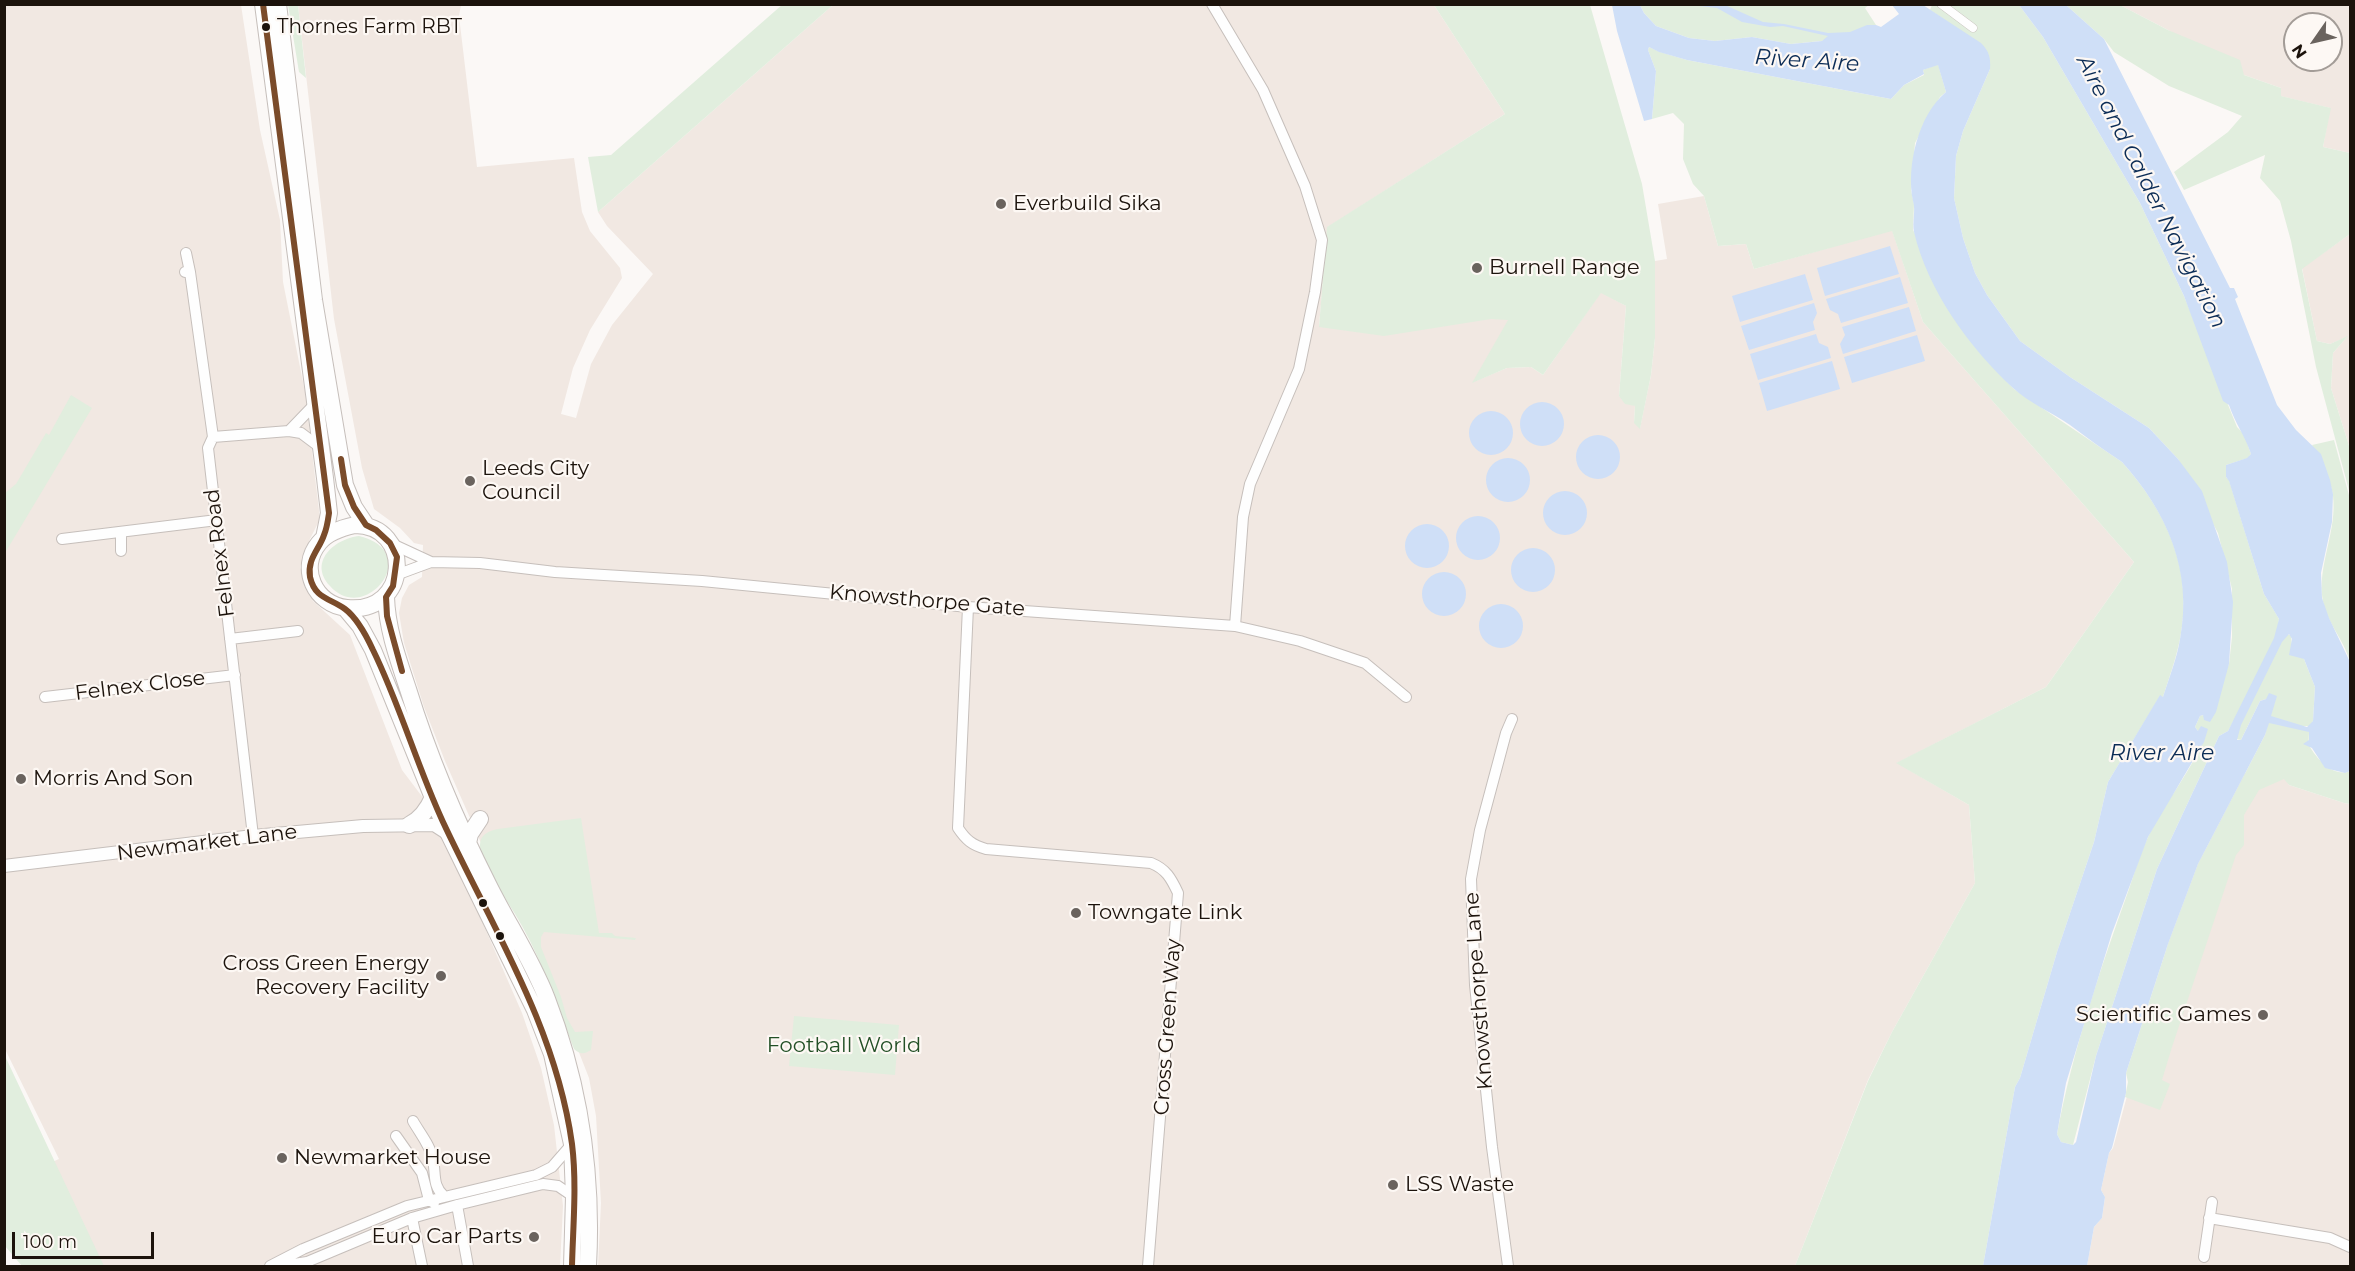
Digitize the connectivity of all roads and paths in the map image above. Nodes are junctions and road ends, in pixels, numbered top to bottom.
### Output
1 (263, 4) edge
2 (278, 4) edge
3 (1212, 4) edge
4 (1941, 4) edge
5 (1973, 28) dead end
6 (186, 253) dead end
7 (315, 404) junction
8 (289, 431) junction
9 (213, 437) junction
10 (321, 448) junction
11 (217, 520) junction
12 (366, 525) junction
13 (121, 532) junction
14 (324, 538) junction
15 (62, 539) dead end
16 (390, 543) junction
17 (121, 551) dead end
18 (431, 562) junction
19 (396, 575) junction
20 (386, 597) junction
21 (968, 607) junction
22 (345, 608) junction
23 (1235, 626) junction
24 (298, 632) dead end
25 (230, 639) junction
26 (234, 675) junction
27 (45, 697) dead end
28 (1406, 697) dead end
29 (1512, 719) dead end
30 (433, 797) junction
31 (480, 819) dead end
32 (409, 825) junction
33 (448, 834) junction
34 (253, 836) junction
35 (468, 843) junction
36 (4, 866) edge
37 (413, 1121) dead end
38 (396, 1136) dead end
39 (572, 1144) junction
40 (444, 1196) junction
41 (574, 1197) junction
42 (424, 1201) junction
43 (2212, 1202) dead end
44 (457, 1204) junction
45 (412, 1218) junction
46 (2209, 1218) junction
47 (2350, 1247) edge
48 (299, 1251) junction
49 (2204, 1257) dead end
50 (303, 1263) junction
51 (270, 1266) edge
52 (281, 1266) edge
53 (422, 1266) edge
54 (468, 1266) edge
55 (572, 1266) edge
56 (588, 1266) edge
57 (1148, 1266) edge
58 (1508, 1266) edge

1 - 7 highway
2 - 12 highway
3 - 23 street
4 - 5 street
6 - 9 street, Felnex Road
7 - 8 street
7 - 10 highway
8 - 9 street
8 - 10 street
9 - 11 street, Felnex Road
10 - 14 highway
11 - 13 street
11 - 25 street, Felnex Road
12 - 14 highway
12 - 16 highway
13 - 15 street
13 - 17 street
14 - 22 highway
16 - 18 street, Knowsthorpe Gate
16 - 19 highway
18 - 19 street, Knowsthorpe Gate
18 - 21 street, Knowsthorpe Gate
19 - 20 highway
20 - 22 highway
20 - 35 highway
21 - 23 street, Knowsthorpe Gate
21 - 57 street, Cross Green Way
22 - 30 highway
23 - 28 street, Knowsthorpe Gate
24 - 25 street
25 - 26 street, Felnex Road
26 - 27 street, Felnex Close
26 - 34 street, Felnex Road
29 - 58 street, Knowsthorpe Lane
30 - 32 highway
30 - 33 highway
31 - 35 highway
32 - 33 street, Newmarket Lane
32 - 34 street, Newmarket Lane
33 - 39 highway
34 - 36 street, Newmarket Lane
35 - 56 highway
37 - 40 street
38 - 42 street
39 - 40 street
39 - 41 highway
40 - 42 street
41 - 44 street
41 - 55 highway
42 - 44 street
42 - 45 street
42 - 48 street
43 - 46 street
44 - 45 street
44 - 54 street
45 - 50 street
45 - 53 street
46 - 47 street
46 - 49 street
48 - 50 street
48 - 51 street
50 - 52 street

